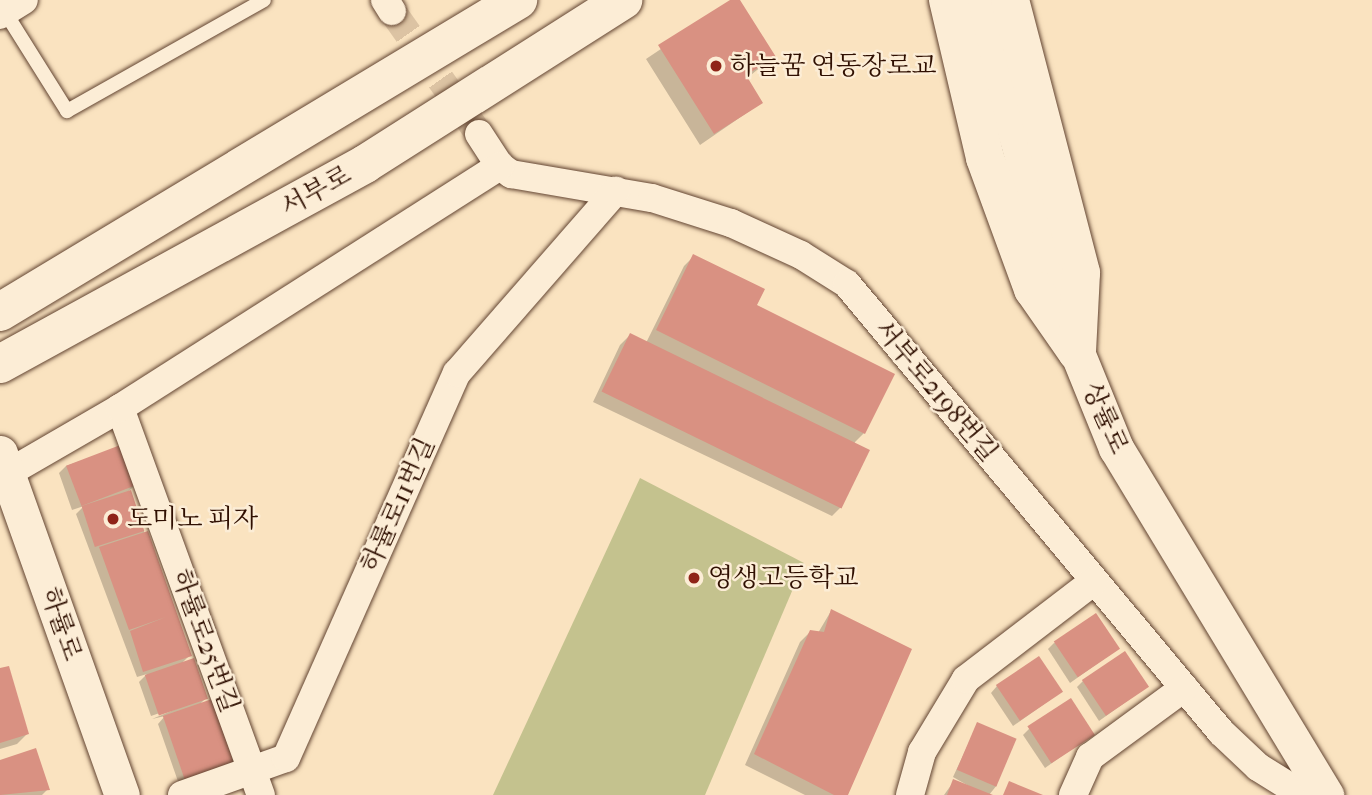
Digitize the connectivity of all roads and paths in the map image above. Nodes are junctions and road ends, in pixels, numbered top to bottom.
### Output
1 (264, 0) edge
2 (518, 0) edge
3 (623, 0) edge
4 (948, 0) edge
5 (978, 0) edge
6 (1010, 0) edge
7 (10, 9) edge
8 (479, 134) tunnel mouth
9 (500, 166) junction
10 (616, 191) junction
11 (0, 312) edge
12 (1077, 352) junction
13 (0, 364) edge
14 (120, 408) junction
15 (4, 463) edge
16 (1094, 581) junction
17 (1184, 688) junction
18 (256, 783) edge
19 (122, 795) edge
20 (182, 795) edge
21 (910, 795) edge
22 (1073, 795) edge
23 (1303, 795) edge
24 (1326, 795) edge

1 - 7 lane
2 - 11 main road
3 - 13 main road, 서부로
4 - 12 main road
5 - 12 street, 상률로
6 - 12 main road
8 - 9 street
9 - 10 street, 서부로2198번길
9 - 14 street
10 - 16 street, 서부로2198번길
10 - 18 street, 하률로11번길
12 - 24 street, 상률로
14 - 15 street
14 - 18 street, 하률로25번길
15 - 19 street, 하률로
16 - 17 street, 서부로2198번길
16 - 21 street
17 - 22 street
17 - 23 street, 서부로2198번길
18 - 20 street, 하률로11번길

